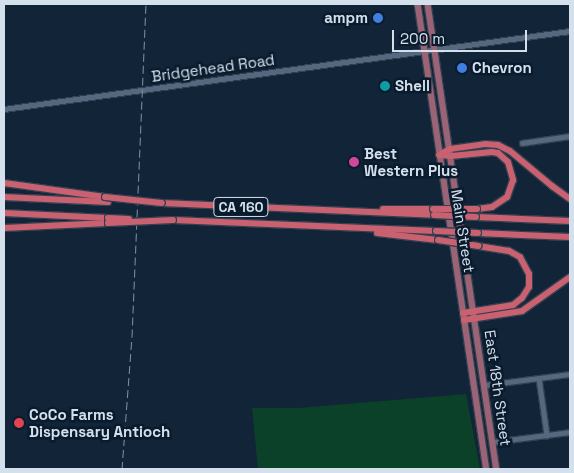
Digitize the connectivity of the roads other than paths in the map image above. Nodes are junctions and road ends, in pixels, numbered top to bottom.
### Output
1 (418, 4) edge
2 (428, 4) edge
3 (570, 31) edge
4 (435, 50) junction
5 (426, 51) junction
6 (4, 110) edge
7 (570, 136) edge
8 (522, 143) dead end
9 (451, 153) junction
10 (439, 155) junction
11 (4, 183) edge
12 (4, 197) edge
13 (107, 199) junction
14 (570, 199) edge
15 (434, 212) junction
16 (4, 213) edge
17 (108, 220) junction
18 (570, 221) edge
19 (292, 226) junction
20 (4, 228) edge
21 (570, 237) edge
22 (570, 276) edge
23 (474, 311) junction
24 (464, 317) junction
25 (475, 319) junction
26 (570, 374) edge
27 (539, 378) junction
28 (485, 385) junction
29 (570, 432) edge
30 (547, 435) junction
31 (493, 442) junction
32 (487, 469) edge
33 (497, 469) edge

1 - 5 main road, Main Street
2 - 4 main road, Main Street
3 - 4 street, Bridgehead Road
4 - 5 street, Bridgehead Road
4 - 9 main road, Main Street
5 - 6 street, Bridgehead Road
5 - 10 main road, Main Street
7 - 8 street
9 - 10 highway
9 - 14 highway
9 - 15 highway, bridge
9 - 23 main road, Main Street
10 - 24 main road, Main Street
11 - 13 highway
12 - 13 highway
13 - 15 highway, CA 160, bridge
15 - 18 highway, CA 160, bridge
16 - 17 highway, CA 160
17 - 19 highway, CA 160, bridge
17 - 20 highway
19 - 21 highway, CA 160, bridge
19 - 23 highway, bridge
22 - 25 highway
23 - 24 highway
23 - 25 main road, East 18th Street
24 - 25 highway
24 - 32 main road, East 18th Street
25 - 28 main road, East 18th Street
26 - 27 street
27 - 28 street
27 - 30 street
28 - 31 main road, East 18th Street
29 - 30 street
30 - 31 street
31 - 33 main road, East 18th Street

